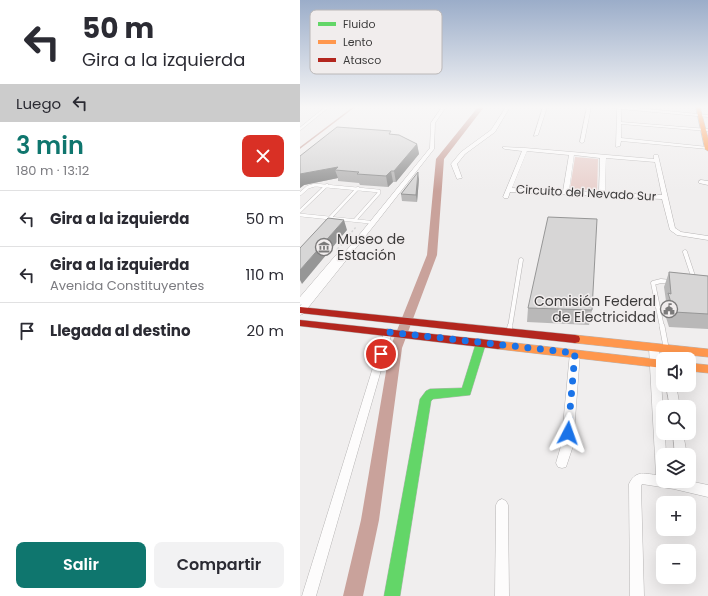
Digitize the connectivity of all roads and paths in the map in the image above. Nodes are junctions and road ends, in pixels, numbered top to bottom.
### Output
1 (432, 135) edge
2 (488, 135) edge
3 (583, 135) edge
4 (619, 135) edge
5 (707, 135) edge
6 (619, 139) junction
7 (432, 141) junction
8 (582, 142) dead end
9 (618, 146) dead end
10 (505, 148) dead end
11 (708, 148) edge
12 (526, 150) junction
13 (572, 154) junction
14 (603, 157) junction
15 (459, 178) dead end
16 (701, 182) dead end
17 (708, 183) edge
18 (327, 185) junction
19 (358, 188) junction
20 (508, 190) junction
21 (566, 192) junction
22 (300, 194) edge
23 (602, 194) junction
24 (664, 197) junction
25 (506, 198) dead end
26 (300, 211) edge
27 (300, 215) edge
28 (330, 218) junction
29 (355, 220) junction
30 (369, 222) junction
31 (325, 223) edge
32 (672, 229) junction
33 (708, 233) edge
34 (708, 238) edge
35 (685, 252) dead end
36 (521, 260) dead end
37 (675, 282) edge
38 (689, 283) edge
39 (300, 309) edge
40 (300, 323) edge
41 (446, 326) junction
42 (390, 332) junction
43 (509, 332) junction
44 (547, 336) junction
45 (442, 338) junction
46 (481, 343) junction
47 (654, 348) junction
48 (666, 349) junction
49 (545, 350) junction
50 (667, 352) edge
51 (575, 353) junction
52 (708, 353) edge
53 (656, 354) edge
54 (656, 363) edge
55 (696, 367) edge
56 (708, 369) edge
57 (660, 392) edge
58 (661, 448) edge
59 (562, 463) dead end
60 (656, 480) edge
61 (696, 487) edge
62 (708, 491) edge
63 (502, 505) dead end
64 (309, 596) edge
65 (392, 596) edge
66 (502, 596) edge
67 (637, 596) edge

1 - 7 street
2 - 15 street
3 - 8 street
4 - 6 street
5 - 11 main road
6 - 9 street
6 - 11 street
7 - 30 street
7 - 39 street
10 - 12 street
12 - 13 street
12 - 20 street
13 - 14 street
13 - 21 street
14 - 23 street
14 - 24 street
16 - 17 street
18 - 19 lane
18 - 22 lane
18 - 26 lane
19 - 28 lane
19 - 29 lane
20 - 21 street, Circuito del Nevado Sur
20 - 25 street
21 - 23 street, Circuito del Nevado Sur
23 - 24 street, Circuito del Nevado Sur
24 - 32 street
27 - 28 lane
28 - 29 lane
28 - 31 lane
29 - 30 lane
30 - 39 street
32 - 33 street
32 - 34 street
35 - 38 lane
36 - 43 lane
37 - 48 lane
39 - 41 main road
40 - 42 main road
41 - 43 main road
41 - 45 main road
42 - 45 main road
42 - 64 street
43 - 44 main road
44 - 47 main road
44 - 49 main road
45 - 46 main road
46 - 49 main road
46 - 65 main road
47 - 48 main road
47 - 53 street
48 - 50 street
48 - 52 main road
49 - 51 main road
51 - 54 main road
51 - 59 street
55 - 56 main road
57 - 58 street
60 - 67 street
61 - 62 street
63 - 66 street

